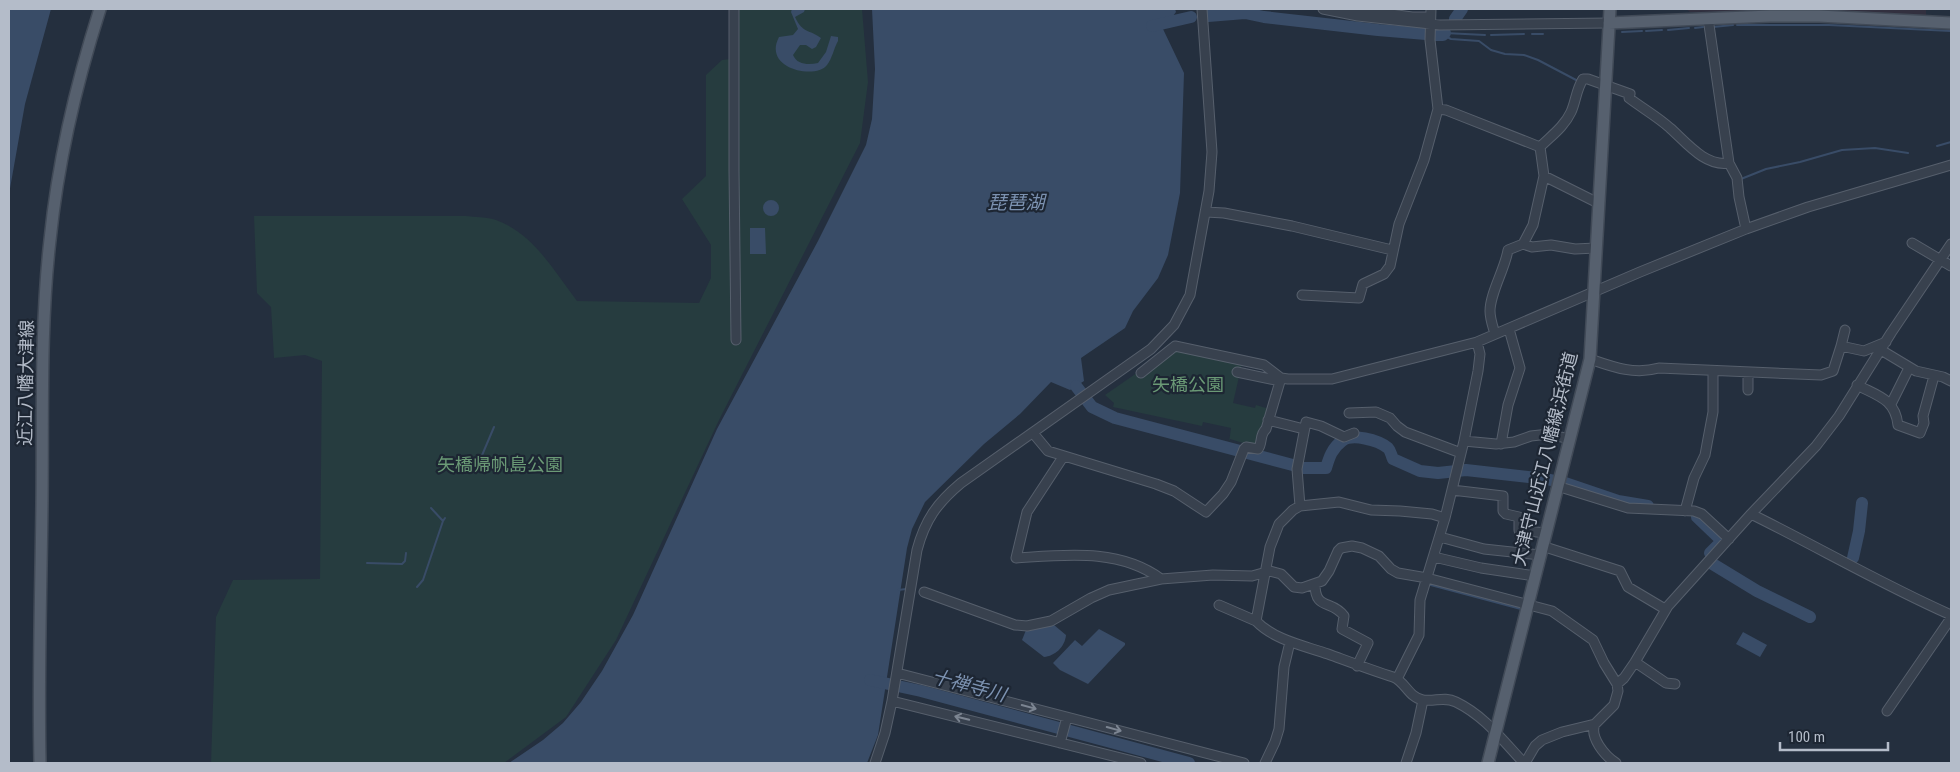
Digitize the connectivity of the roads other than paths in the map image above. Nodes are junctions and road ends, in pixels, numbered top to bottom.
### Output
1 (100, 9) edge
2 (734, 9) edge
3 (1202, 9) edge
4 (1323, 9) edge
5 (1354, 9) edge
6 (1610, 9) edge
7 (1708, 18) junction
8 (1430, 20) edge
9 (1609, 23) junction
10 (1951, 23) edge
11 (1605, 84) junction
12 (1438, 109) junction
13 (1540, 147) junction
14 (1729, 163) junction
15 (1951, 165) edge
16 (1544, 176) junction
17 (1598, 203) junction
18 (1206, 212) junction
19 (1746, 229) junction
20 (1523, 244) junction
21 (1912, 244) dead end
22 (1951, 244) edge
23 (1596, 248) junction
24 (1392, 250) junction
25 (1940, 259) junction
26 (1951, 266) edge
27 (1594, 291) junction
28 (1302, 295) dead end
29 (1509, 329) junction
30 (1845, 330) dead end
31 (1495, 334) junction
32 (736, 340) dead end
33 (1477, 342) junction
34 (1886, 342) junction
35 (1842, 346) junction
36 (1881, 350) junction
37 (1590, 359) junction
38 (1909, 368) junction
39 (1713, 371) junction
40 (1237, 372) dead end
41 (1748, 372) junction
42 (1142, 373) dead end
43 (1934, 376) junction
44 (1280, 379) junction
45 (1951, 381) edge
46 (1857, 385) junction
47 (1748, 390) dead end
48 (1891, 404) junction
49 (1349, 413) dead end
50 (1268, 420) junction
51 (1304, 429) junction
52 (1034, 433) junction
53 (1354, 433) dead end
54 (1569, 439) junction
55 (1464, 441) junction
56 (1500, 444) junction
57 (1461, 453) junction
58 (1063, 457) junction
59 (1558, 482) junction
60 (1452, 490) junction
61 (1300, 506) junction
62 (1685, 511) junction
63 (1751, 514) junction
64 (1446, 518) junction
65 (1545, 533) junction
66 (1440, 537) junction
67 (1729, 539) junction
68 (1541, 550) junction
69 (1434, 556) junction
70 (1266, 572) junction
71 (1535, 576) junction
72 (1427, 578) junction
73 (1161, 579) junction
74 (1315, 584) junction
75 (924, 592) dead end
76 (1219, 605) dead end
77 (1528, 605) junction
78 (1665, 609) junction
79 (1951, 616) edge
80 (1256, 621) junction
81 (1290, 642) junction
82 (1635, 662) junction
83 (1357, 666) junction
84 (897, 674) junction
85 (1397, 679) junction
86 (1617, 684) junction
87 (1676, 684) dead end
88 (892, 699) junction
89 (1423, 700) junction
90 (1887, 712) dead end
91 (1067, 719) junction
92 (1595, 724) junction
93 (1496, 732) junction
94 (1061, 741) junction
95 (40, 763) edge
96 (875, 763) edge
97 (1141, 763) edge
98 (1244, 763) edge
99 (1266, 763) edge
100 (1406, 763) edge
101 (1488, 763) edge
102 (1525, 763) edge
103 (1616, 763) edge

1 - 95 main road, 近江八幡大津線
2 - 32 street
3 - 18 street
4 - 8 street
5 - 8 street
6 - 9 main road, 大津守山近江八幡線;浜街道
7 - 9 main road
7 - 10 main road
7 - 14 street
8 - 9 street
8 - 12 street
9 - 11 main road, 大津守山近江八幡線;浜街道
11 - 13 street
11 - 14 street
11 - 17 main road, 大津守山近江八幡線;浜街道
12 - 13 street
12 - 24 street
13 - 16 street
14 - 19 street
15 - 19 street
16 - 17 street
16 - 20 street
17 - 23 main road, 大津守山近江八幡線;浜街道
18 - 24 street
18 - 52 street
19 - 27 street
20 - 23 street
20 - 31 street
21 - 25 street
22 - 25 street
23 - 27 main road, 大津守山近江八幡線;浜街道
24 - 28 street
25 - 26 street
25 - 34 street
27 - 29 street
27 - 37 main road, 大津守山近江八幡線;浜街道
29 - 31 street
29 - 56 street
30 - 35 street
31 - 33 street
33 - 44 street
33 - 55 street
34 - 35 street
34 - 36 street
35 - 41 street
36 - 38 street
36 - 46 street
37 - 39 street
37 - 54 main road, 大津守山近江八幡線;浜街道
38 - 43 street
38 - 48 street
39 - 41 street
39 - 62 street
40 - 44 street
41 - 47 street
42 - 44 street
43 - 45 street
43 - 48 street
44 - 50 street
46 - 48 street
46 - 63 street
49 - 57 street
50 - 51 street
50 - 58 street
51 - 53 street
51 - 61 street
52 - 58 street
52 - 84 street
54 - 56 street
54 - 59 main road, 大津守山近江八幡線;浜街道
55 - 56 street
55 - 57 street
57 - 60 street
58 - 73 street
59 - 62 street
59 - 65 main road, 大津守山近江八幡線;浜街道
60 - 64 street
60 - 65 street
61 - 64 street
61 - 70 street
62 - 67 street
63 - 67 street
63 - 79 street
64 - 66 street
65 - 68 main road, 大津守山近江八幡線;浜街道
66 - 68 street
66 - 69 street
67 - 78 street
68 - 71 main road, 大津守山近江八幡線;浜街道
68 - 78 street
69 - 71 street
69 - 72 street
70 - 73 street
70 - 74 street
70 - 80 street
71 - 77 main road, 大津守山近江八幡線;浜街道
72 - 74 street
72 - 77 street
72 - 85 street
73 - 75 street
74 - 83 street
76 - 80 street
77 - 86 street
77 - 93 main road, 大津守山近江八幡線;浜街道
78 - 82 street
79 - 90 street
80 - 81 street
81 - 83 street
81 - 99 street
82 - 86 street
82 - 87 street
83 - 85 street
84 - 88 street
84 -> 91 street
85 - 89 street
86 - 92 street
94 -> 88 street
88 - 96 street
89 - 93 street
89 - 100 street
91 - 94 street
91 -> 98 street
92 - 102 street
92 - 103 street
93 - 101 main road, 大津守山近江八幡線;浜街道
93 - 102 street
94 - 97 street

